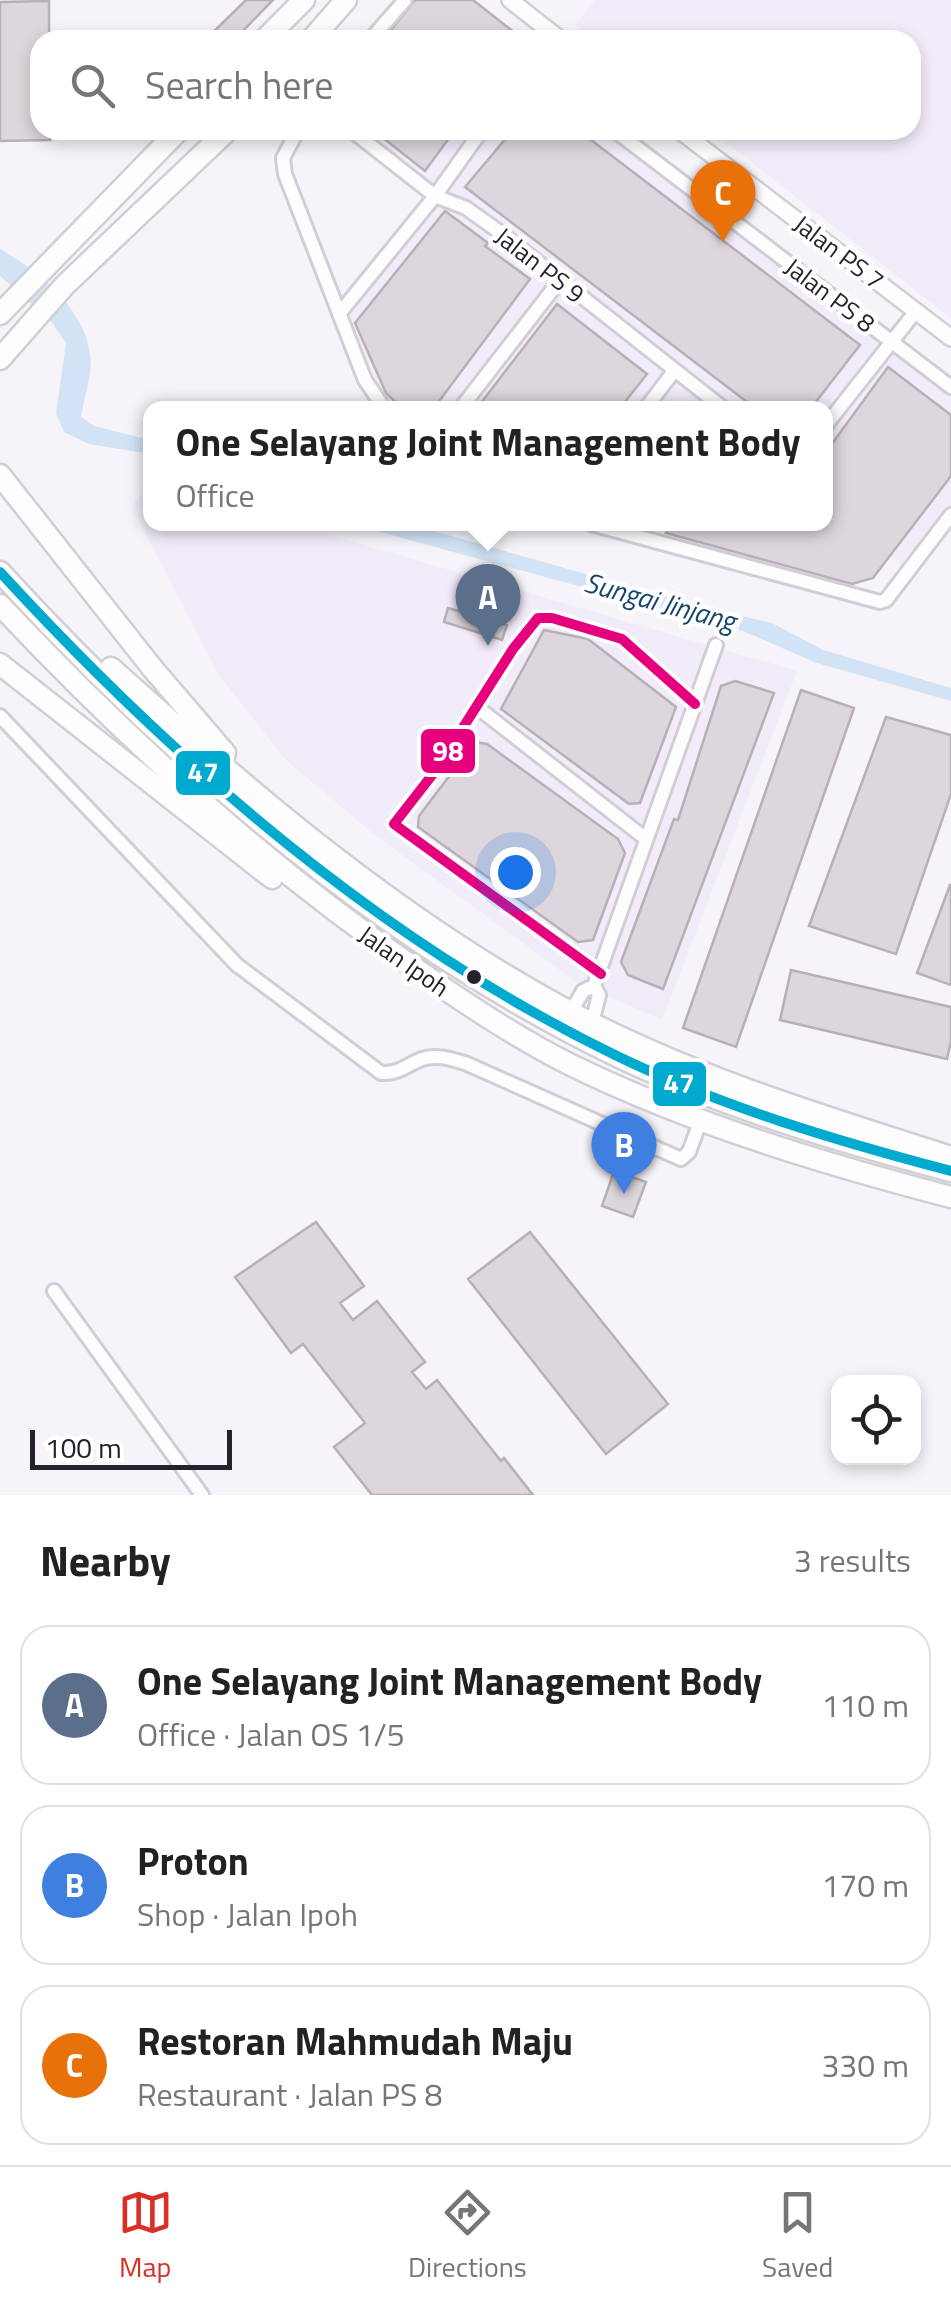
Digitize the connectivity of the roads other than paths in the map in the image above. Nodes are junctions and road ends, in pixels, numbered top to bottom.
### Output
1 (304, 0) edge
2 (346, 0) edge
3 (406, 0) edge
4 (510, 0) edge
5 (274, 30) edge
6 (320, 30) edge
7 (379, 30) edge
8 (549, 30) edge
9 (169, 140) edge
10 (217, 140) edge
11 (293, 140) edge
12 (364, 140) edge
13 (475, 140) edge
14 (627, 140) edge
15 (692, 140) edge
16 (435, 196) junction
17 (560, 280) junction
18 (916, 311) junction
19 (0, 314) edge
20 (339, 314) junction
21 (951, 338) edge
22 (892, 342) junction
23 (0, 358) edge
24 (674, 370) junction
25 (951, 387) edge
26 (379, 401) edge
27 (466, 401) edge
28 (651, 401) edge
29 (714, 401) edge
30 (833, 416) edge
31 (0, 475) edge
32 (951, 515) edge
33 (617, 531) edge
34 (0, 562) edge
35 (0, 572) edge
36 (0, 605) edge
37 (716, 645) dead end
38 (0, 664) edge
39 (695, 704) junction
40 (478, 708) junction
41 (0, 716) edge
42 (646, 839) junction
43 (332, 856) junction
44 (598, 980) junction
45 (470, 1008) junction
46 (572, 1012) junction
47 (592, 1022) junction
48 (700, 1122) junction
49 (840, 1122) junction
50 (951, 1146) edge
51 (951, 1157) edge
52 (951, 1172) edge
53 (951, 1196) edge
54 (54, 1291) dead end
55 (202, 1495) edge

1 - 5 main road
2 - 6 main road
3 - 7 street
4 - 8 street
9 - 19 main road
10 - 23 main road
11 - 20 street
12 - 16 street, Jalan PS 9
13 - 16 street
14 - 22 street, Jalan PS 8
15 - 18 street, Jalan PS 7
16 - 17 street, Jalan PS 9
16 - 20 street
17 - 24 street, Jalan PS 9
17 - 27 street
18 - 21 street, Jalan PS 7
18 - 22 street
20 - 26 street
22 - 25 street, Jalan PS 8
22 - 30 street
24 - 28 street
24 - 29 street, Jalan PS 9
31 - 43 main road
32 - 33 street
34 - 43 main road
35 - 52 main road, Jalan Ipoh
36 - 45 main road, Jalan Ipoh
37 - 39 street
38 - 45 main road
39 - 40 street
39 - 42 street
40 - 42 street
40 - 44 street
41 - 48 street
42 - 44 street
43 - 46 main road
44 - 46 street
44 - 47 street
45 - 48 main road, Jalan Ipoh
46 - 47 main road
47 - 49 main road
48 - 53 main road, Jalan Ipoh
49 - 50 street
49 - 51 main road
54 - 55 street

